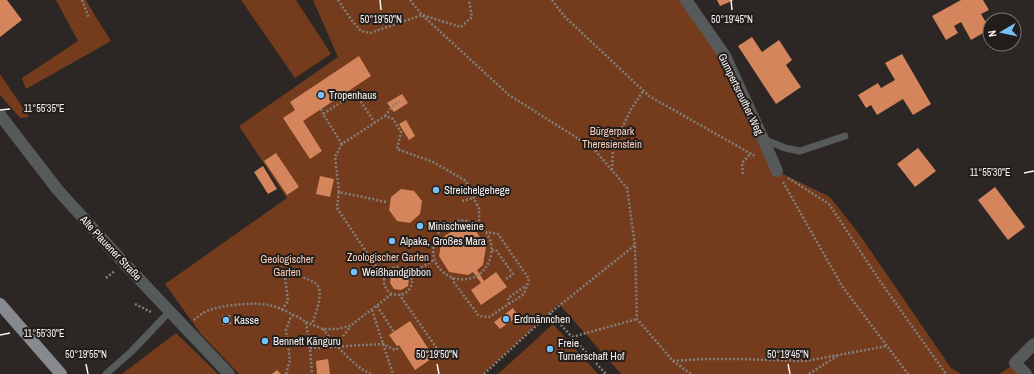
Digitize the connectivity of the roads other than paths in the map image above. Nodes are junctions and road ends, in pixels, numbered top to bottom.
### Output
1 (686, 0) edge
2 (0, 115) edge
3 (845, 136) dead end
4 (763, 139) junction
5 (777, 171) road end
6 (0, 304) edge
7 (170, 312) junction
8 (1034, 344) edge
9 (61, 374) edge
10 (106, 374) edge
11 (229, 374) edge
12 (1026, 374) edge

1 - 4 street, Gumpertsreuther Weg
2 - 7 street, Alte Plauener Straße
3 - 4 lane
4 - 5 street, Gumpertsreuther Weg
6 - 9 main road
7 - 10 lane
7 - 11 street, Alte Plauener Straße
8 - 12 street

